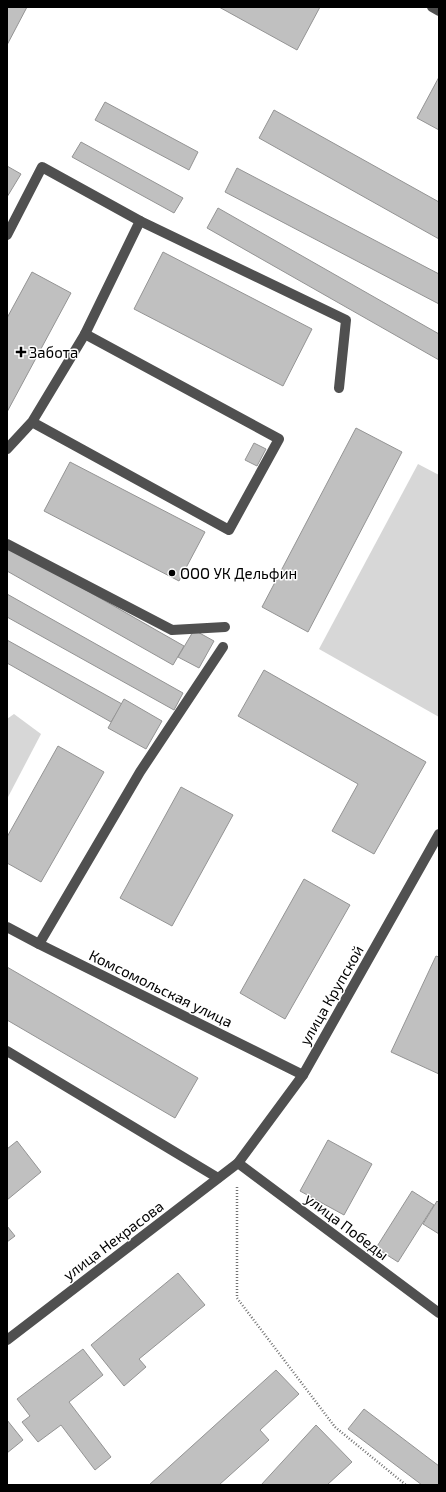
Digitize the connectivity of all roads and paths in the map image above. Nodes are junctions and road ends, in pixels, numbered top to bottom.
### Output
1 (432, 7) edge
2 (439, 11) edge
3 (140, 221) junction
4 (7, 235) edge
5 (86, 334) junction
6 (339, 388) dead end
7 (32, 422) junction
8 (7, 449) edge
9 (7, 544) edge
10 (225, 627) dead end
11 (223, 647) dead end
12 (439, 834) edge
13 (7, 927) edge
14 (39, 944) junction
15 (7, 1051) edge
16 (303, 1075) junction
17 (238, 1163) junction
18 (218, 1178) junction
19 (439, 1313) edge
20 (7, 1340) edge
21 (406, 1485) edge

1 - 2 street
3 - 4 street
3 - 5 street
3 - 6 street
5 - 7 street
5 - 7 street
7 - 8 street
9 - 10 street
11 - 14 street
12 - 16 street, улица Крупской
13 - 14 street, Комсомольская улица
14 - 16 street, Комсомольская улица
15 - 18 street
16 - 17 street, улица Крупской
17 - 18 street, улица Некрасова
17 - 19 street, улица Победы
17 - 21 path
18 - 20 street, улица Некрасова

